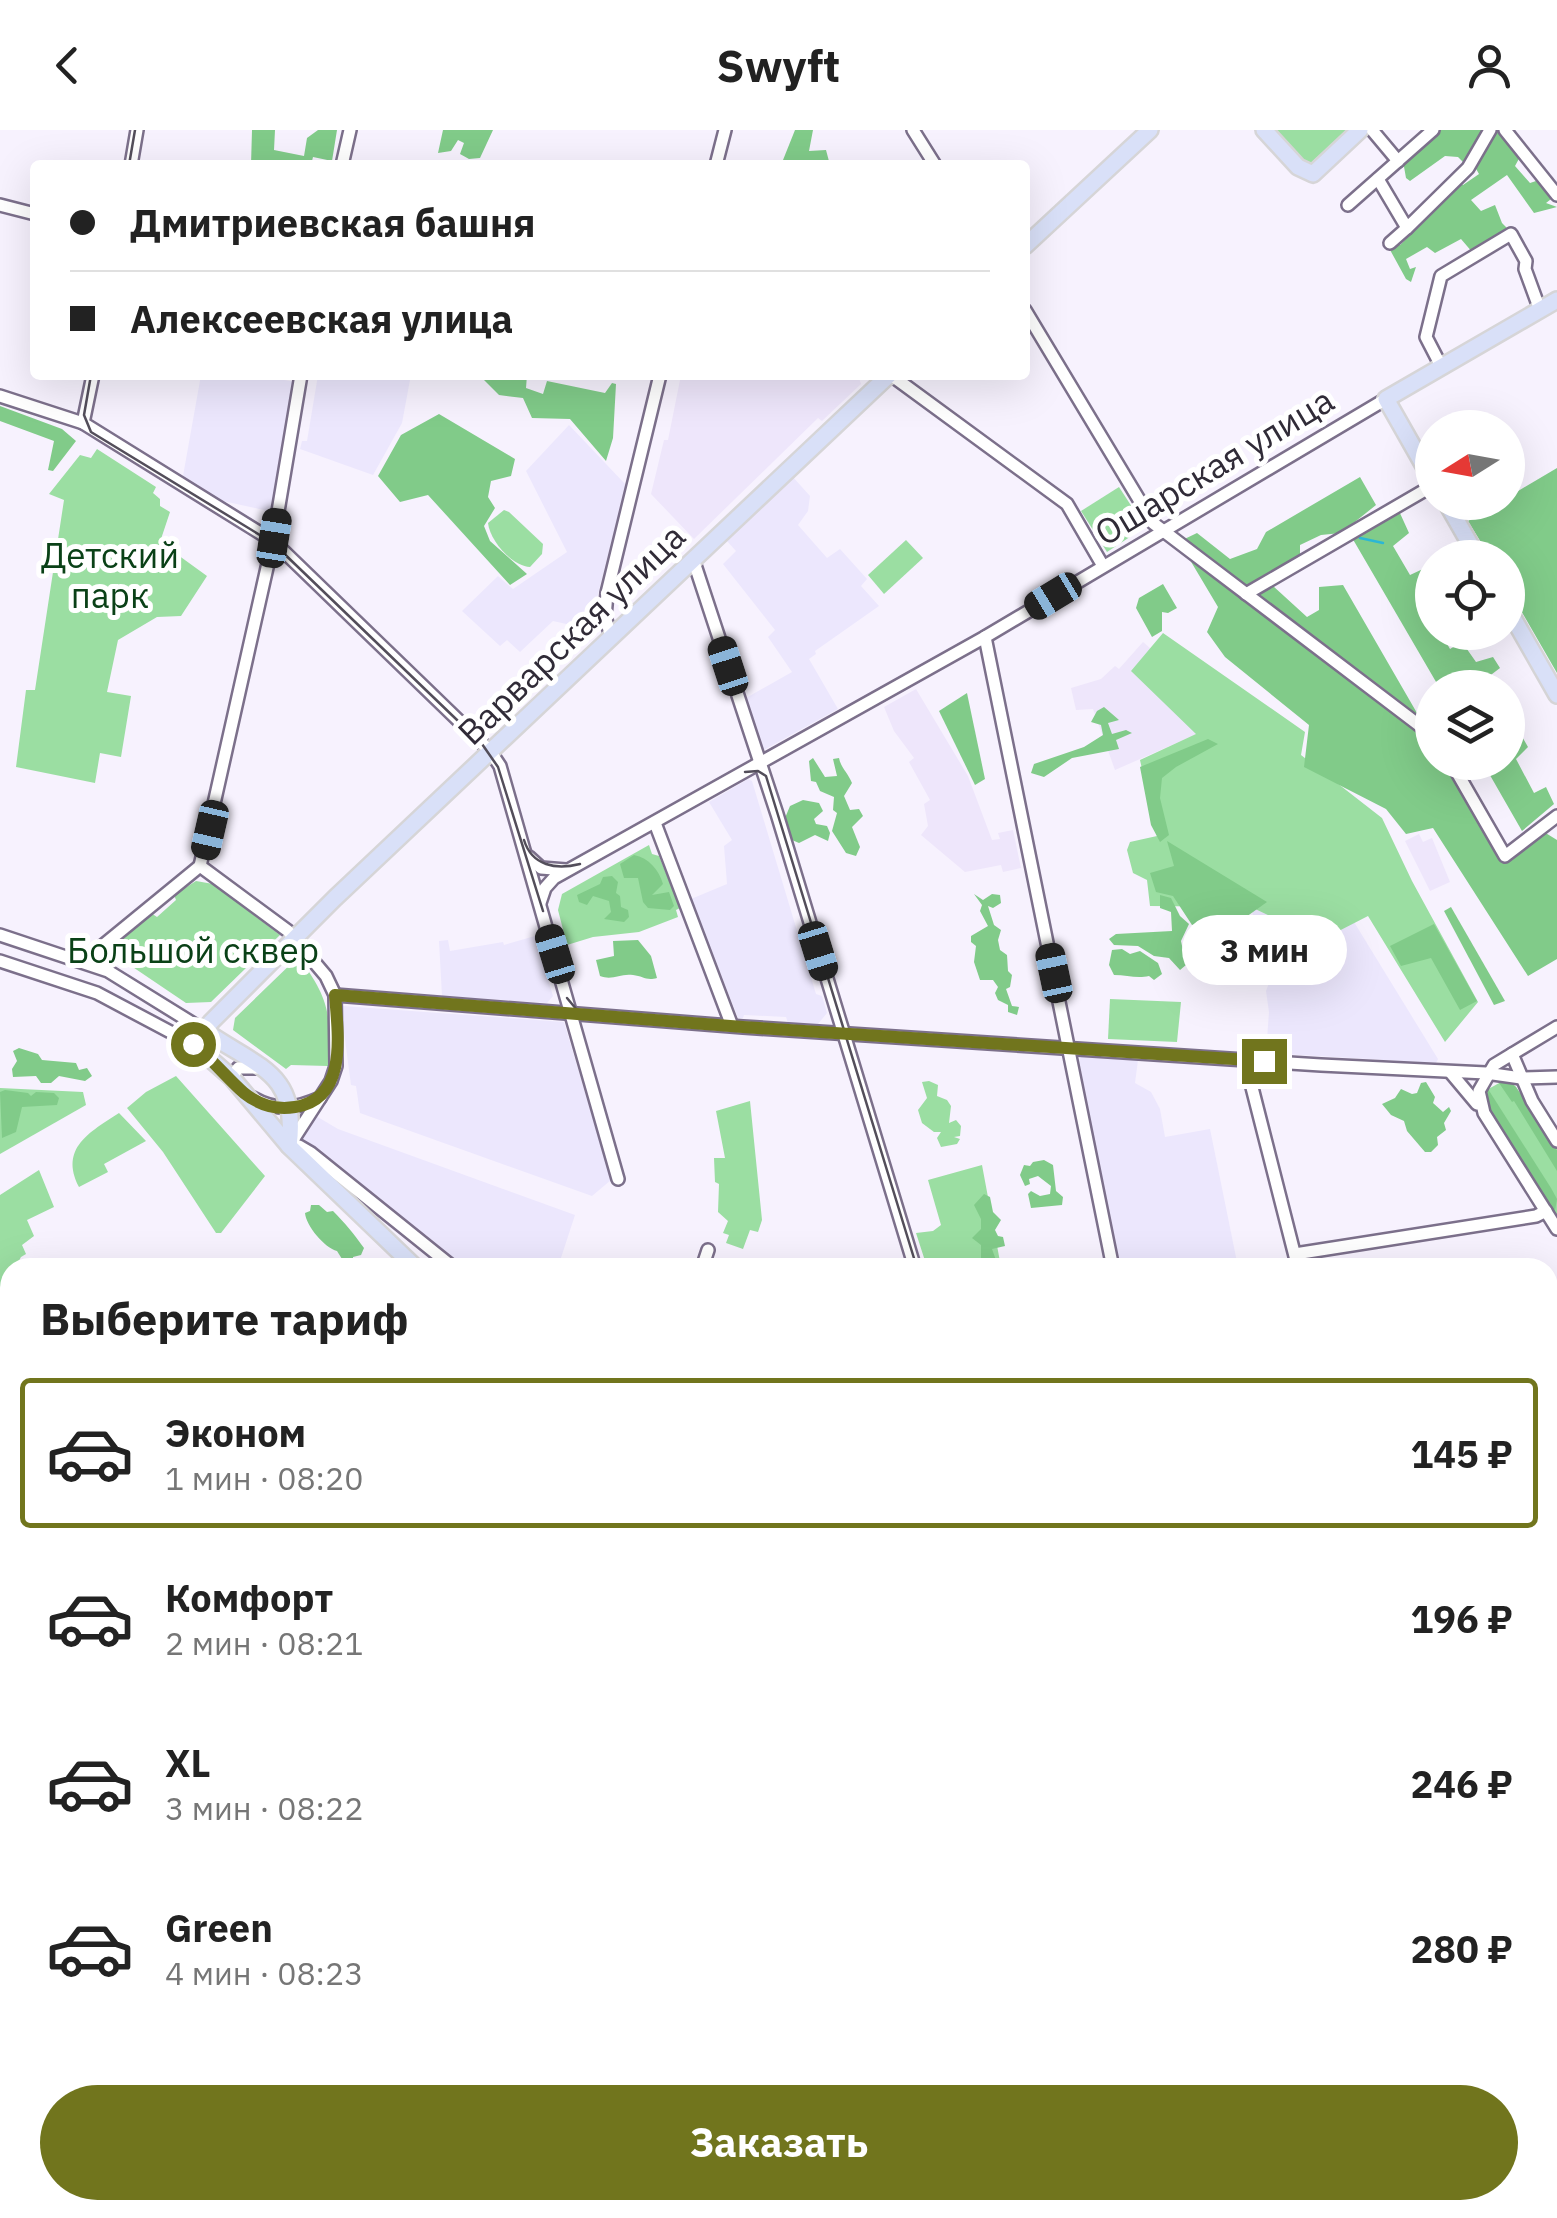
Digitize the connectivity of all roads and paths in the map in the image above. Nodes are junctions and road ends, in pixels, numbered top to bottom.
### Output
1 (137, 130) edge
2 (350, 130) edge
3 (725, 130) edge
4 (913, 130) edge
5 (1150, 130) edge
6 (1264, 130) edge
7 (1360, 130) edge
8 (1372, 130) edge
9 (1433, 130) edge
10 (1490, 130) edge
11 (1505, 130) edge
12 (1136, 136) edge
13 (132, 160) edge
14 (343, 160) edge
15 (717, 160) edge
16 (932, 160) edge
17 (1398, 160) junction
18 (1378, 179) junction
19 (1557, 195) edge
20 (0, 205) edge
21 (1348, 205) dead end
22 (30, 213) edge
23 (1406, 228) junction
24 (1030, 241) edge
25 (1390, 243) dead end
26 (1557, 300) edge
27 (1540, 310) junction
28 (1030, 319) edge
29 (1441, 366) junction
30 (92, 380) edge
31 (301, 380) edge
32 (654, 380) edge
33 (885, 380) edge
34 (897, 380) edge
35 (0, 396) edge
36 (1386, 399) junction
37 (83, 424) junction
38 (1415, 452) edge
39 (1415, 493) edge
40 (1162, 532) junction
41 (273, 540) junction
42 (693, 559) junction
43 (1104, 566) junction
44 (1246, 594) junction
45 (617, 630) junction
46 (985, 637) junction
47 (1525, 638) edge
48 (1557, 694) edge
49 (1415, 722) edge
50 (490, 751) junction
51 (760, 764) junction
52 (1461, 780) edge
53 (1557, 816) edge
54 (654, 823) junction
55 (524, 849) junction
56 (200, 866) junction
57 (572, 869) junction
58 (541, 907) junction
59 (0, 935) edge
60 (296, 939) junction
61 (84, 960) junction
62 (0, 961) edge
63 (335, 995) junction
64 (572, 1014) junction
65 (732, 1026) junction
66 (1557, 1027) edge
67 (205, 1030) junction
68 (842, 1033) junction
69 (193, 1044) junction
70 (1070, 1048) junction
71 (1512, 1054) junction
72 (1245, 1060) junction
73 (260, 1068) junction
74 (1486, 1073) junction
75 (1451, 1074) junction
76 (1557, 1077) edge
77 (232, 1078) junction
78 (1522, 1078) junction
79 (283, 1086) junction
80 (246, 1094) junction
81 (320, 1098) junction
82 (292, 1108) junction
83 (1484, 1113) junction
84 (1557, 1140) edge
85 (289, 1146) junction
86 (618, 1179) dead end
87 (1546, 1212) junction
88 (1557, 1229) edge
89 (708, 1250) dead end
90 (406, 1258) edge
91 (441, 1258) edge
92 (705, 1258) edge
93 (912, 1258) edge
94 (1111, 1258) edge
95 (1295, 1258) edge
96 (1312, 1258) edge

1 - 13 street
2 - 14 street
3 - 15 street
4 - 16 street
5 - 12 main road
6 - 7 main road
8 - 17 street
9 - 17 street
10 - 23 street
11 - 19 street
12 - 24 main road
17 - 18 street
18 - 21 street
18 - 23 street
20 - 22 street
23 - 25 street
26 - 27 main road, Ошарская улица
27 - 29 main road, Ошарская улица
27 - 29 street
28 - 40 street
29 - 36 main road, Ошарская улица
30 - 37 street
31 - 41 street
32 - 45 street
33 - 42 main road, Варварская улица
34 - 43 street
35 - 37 street
36 - 38 main road
36 - 40 street, Ошарская улица
37 - 41 street
39 - 44 street
40 - 43 street, Ошарская улица
40 - 44 street
41 - 50 street
41 - 56 street
42 - 45 main road, Варварская улица
42 - 51 street
43 - 46 street, Ошарская улица
44 - 49 street
45 - 50 main road, Варварская улица
46 - 51 street, Ошарская улица
46 - 70 street
47 - 48 main road
50 - 55 street
50 - 60 main road, Варварская улица
51 - 54 street, Ошарская улица
51 - 68 street
52 - 53 street
54 - 57 street, Ошарская улица
54 - 65 street
55 - 57 street
55 - 58 street
56 - 60 street
56 - 61 street
57 - 58 street
58 - 64 street
59 - 61 street
60 - 63 street
60 - 67 main road, Варварская улица
61 - 67 street
62 - 69 street
63 - 64 street
63 - 81 street
64 - 65 street
64 - 86 street
65 - 68 street
66 - 71 street
67 - 69 main road, Варварская улица
67 - 73 main road
68 - 70 street
68 - 93 street
69 - 77 main road
70 - 72 street
70 - 94 street
71 - 74 street
71 - 78 street
72 - 75 street
72 - 95 street
73 - 77 street
73 - 79 main road
74 - 75 street
74 - 78 street
74 - 83 street
75 - 83 street
76 - 78 street
77 - 80 main road
78 - 84 street
79 - 80 street
79 - 82 main road
80 - 82 street
80 - 85 main road
81 - 82 street
81 - 85 street
82 - 85 main road
83 - 87 street
85 - 90 main road
85 - 91 street
87 - 88 street
87 - 96 street
89 - 92 street

